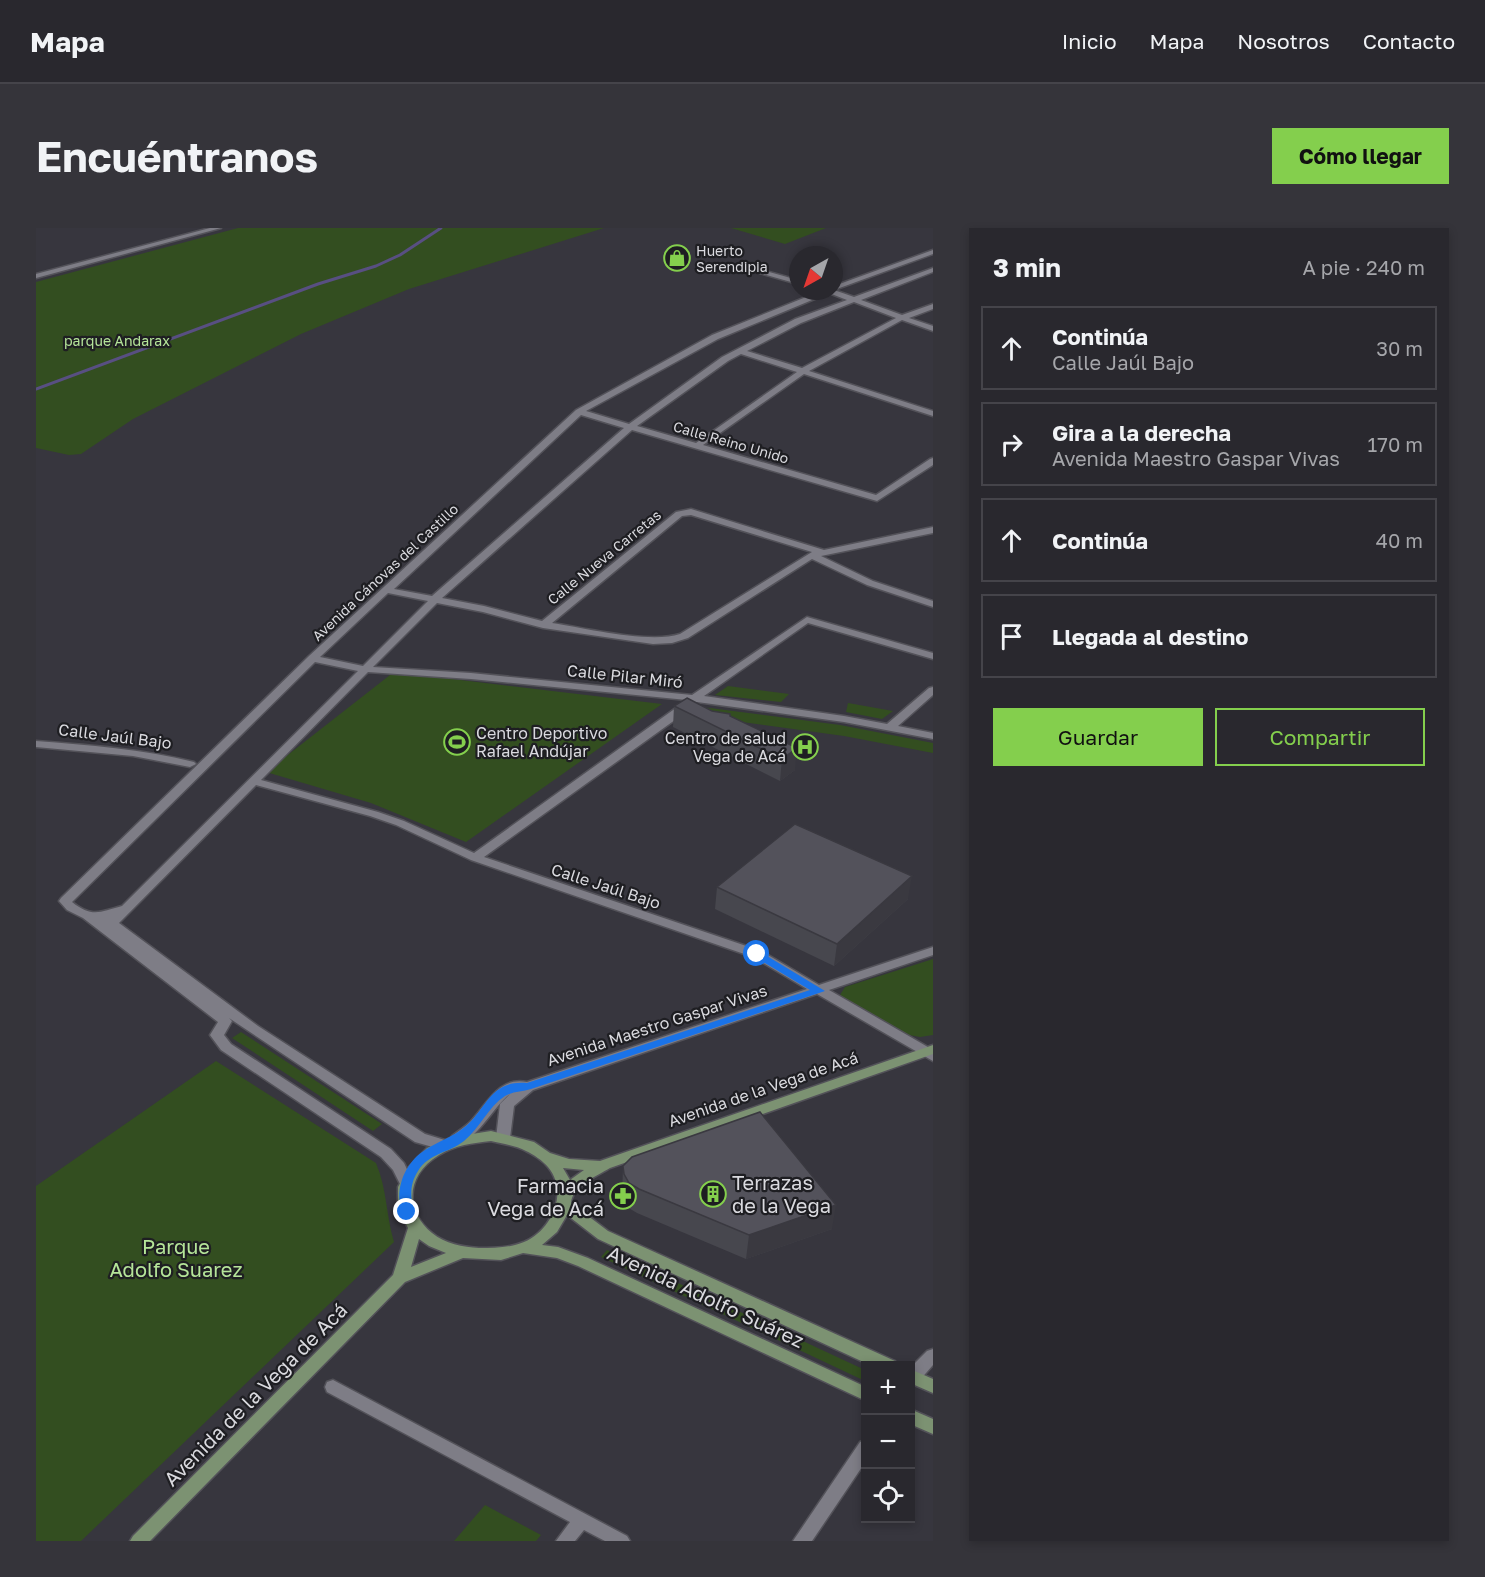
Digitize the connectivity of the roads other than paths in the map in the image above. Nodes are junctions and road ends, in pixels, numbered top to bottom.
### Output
1 (218, 228) edge
2 (933, 252) edge
3 (906, 262) junction
4 (744, 267) dead end
5 (933, 269) edge
6 (36, 276) edge
7 (789, 280) edge
8 (843, 285) edge
9 (843, 297) edge
10 (806, 300) edge
11 (852, 300) junction
12 (933, 306) edge
13 (902, 318) junction
14 (933, 329) edge
15 (741, 351) junction
16 (803, 371) junction
17 (579, 412) junction
18 (933, 414) edge
19 (631, 427) junction
20 (697, 446) junction
21 (933, 461) edge
22 (933, 530) edge
23 (922, 533) junction
24 (933, 536) edge
25 (816, 553) junction
26 (386, 590) junction
27 (434, 599) junction
28 (933, 604) edge
29 (543, 625) junction
30 (933, 656) edge
31 (313, 658) junction
32 (364, 669) junction
33 (933, 690) edge
34 (694, 698) junction
35 (889, 728) junction
36 (933, 736) edge
37 (36, 744) edge
38 (190, 764) dead end
39 (253, 781) junction
40 (475, 858) junction
41 (127, 908) junction
42 (86, 914) junction
43 (933, 951) edge
44 (819, 991) junction
45 (931, 1052) edge
46 (528, 1087) junction
47 (503, 1138) junction
48 (450, 1142) junction
49 (547, 1157) junction
50 (605, 1164) junction
51 (406, 1182) junction
52 (566, 1201) junction
53 (416, 1226) junction
54 (525, 1248) junction
55 (463, 1252) junction
56 (400, 1278) junction
57 (933, 1355) edge
58 (880, 1361) edge
59 (915, 1373) edge
60 (915, 1377) edge
61 (933, 1386) edge
62 (333, 1387) dead end
63 (861, 1393) edge
64 (915, 1418) edge
65 (933, 1427) edge
66 (861, 1454) edge
67 (582, 1520) junction
68 (139, 1541) edge
69 (565, 1541) edge
70 (621, 1541) edge
71 (802, 1541) edge

1 - 6 street
2 - 3 street
3 - 5 street
3 - 8 street
4 - 7 street
5 - 11 street
9 - 11 street
10 - 17 street, Avenida Cánovas del Castillo
11 - 13 street
11 - 15 street
12 - 13 street
13 - 14 street
13 - 16 street
15 - 16 street
15 - 19 street
16 - 18 street
16 - 20 street
17 - 19 street, Calle Reino Unido
17 - 26 street, Avenida Cánovas del Castillo
19 - 20 street, Calle Reino Unido
19 - 27 street
20 - 21 street, Calle Reino Unido
22 - 23 street
23 - 24 street
23 - 25 street
25 - 28 street, Calle Nueva Carretas
25 - 29 street
25 - 29 street, Calle Nueva Carretas
26 - 27 street
26 - 31 street, Avenida Cánovas del Castillo
27 - 29 street
27 - 32 street
30 - 34 street
31 - 32 street, Calle Pilar Miró
31 - 42 street, Avenida Cánovas del Castillo
32 - 34 street, Calle Pilar Miró
32 - 39 street
33 - 35 street
34 - 35 street, Calle Pilar Miró
34 - 40 street
35 - 36 street, Calle Pilar Miró
37 - 38 street, Calle Jaúl Bajo
39 - 40 street, Calle Jaúl Bajo
39 - 41 street
40 - 44 street, Calle Jaúl Bajo
41 - 42 street
41 - 48 street
42 - 51 street
43 - 44 street, Avenida Maestro Gaspar Vivas
44 - 45 street, Calle Jaúl Bajo
44 - 46 street, Avenida Maestro Gaspar Vivas
45 - 50 main road, Avenida de la Vega de Acá
46 - 47 street, Avenida Maestro Gaspar Vivas
46 - 48 street, Avenida Maestro Gaspar Vivas
47 - 48 main road
47 - 49 main road
48 - 51 main road
49 - 50 main road, Avenida de la Vega de Acá
49 - 52 main road
50 - 52 main road, Avenida de la Vega de Acá
51 - 53 main road
52 - 54 main road
52 - 58 main road, Avenida Adolfo Suárez
53 - 55 main road
53 - 56 main road, Avenida de la Vega de Acá
54 - 55 main road
54 - 63 main road, Avenida Adolfo Suárez
55 - 56 main road, Avenida de la Vega de Acá
56 - 68 main road, Avenida de la Vega de Acá
57 - 59 street
60 - 61 main road
62 - 67 street
64 - 65 main road
66 - 71 street
67 - 69 street
67 - 70 street

